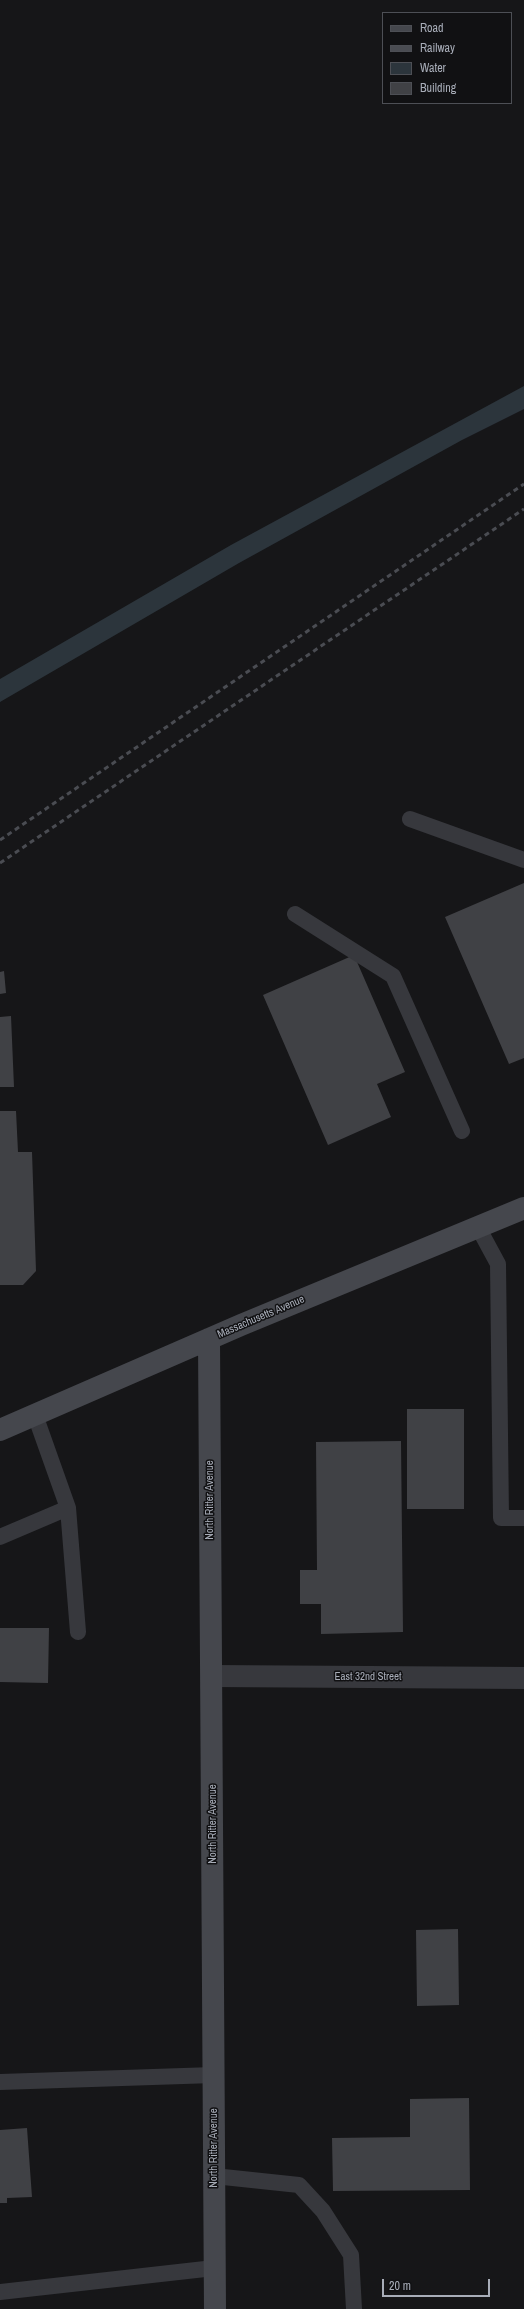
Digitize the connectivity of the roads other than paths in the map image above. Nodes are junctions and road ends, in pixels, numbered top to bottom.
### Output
1 (410, 819) dead end
2 (524, 860) edge
3 (294, 914) dead end
4 (462, 1131) dead end
5 (524, 1208) edge
6 (478, 1227) junction
7 (209, 1339) junction
8 (35, 1415) junction
9 (0, 1430) edge
10 (68, 1508) junction
11 (524, 1518) edge
12 (0, 1537) edge
13 (78, 1632) dead end
14 (212, 1676) junction
15 (524, 1678) edge
16 (214, 2074) junction
17 (0, 2082) edge
18 (214, 2176) junction
19 (214, 2268) junction
20 (0, 2292) edge
21 (214, 2309) edge
22 (354, 2309) edge

1 - 2 lane
3 - 4 lane
5 - 6 street, Massachusetts Avenue
6 - 7 street, Massachusetts Avenue
6 - 11 lane
7 - 8 street, Massachusetts Avenue
7 - 14 street, North Ritter Avenue
8 - 9 street, Massachusetts Avenue
8 - 10 lane
10 - 12 lane
10 - 13 lane
14 - 15 street, East 32nd Street
14 - 16 street, North Ritter Avenue
16 - 17 lane
16 - 18 street, North Ritter Avenue
18 - 19 street, North Ritter Avenue
18 - 22 lane
19 - 20 lane
19 - 21 street, North Ritter Avenue

